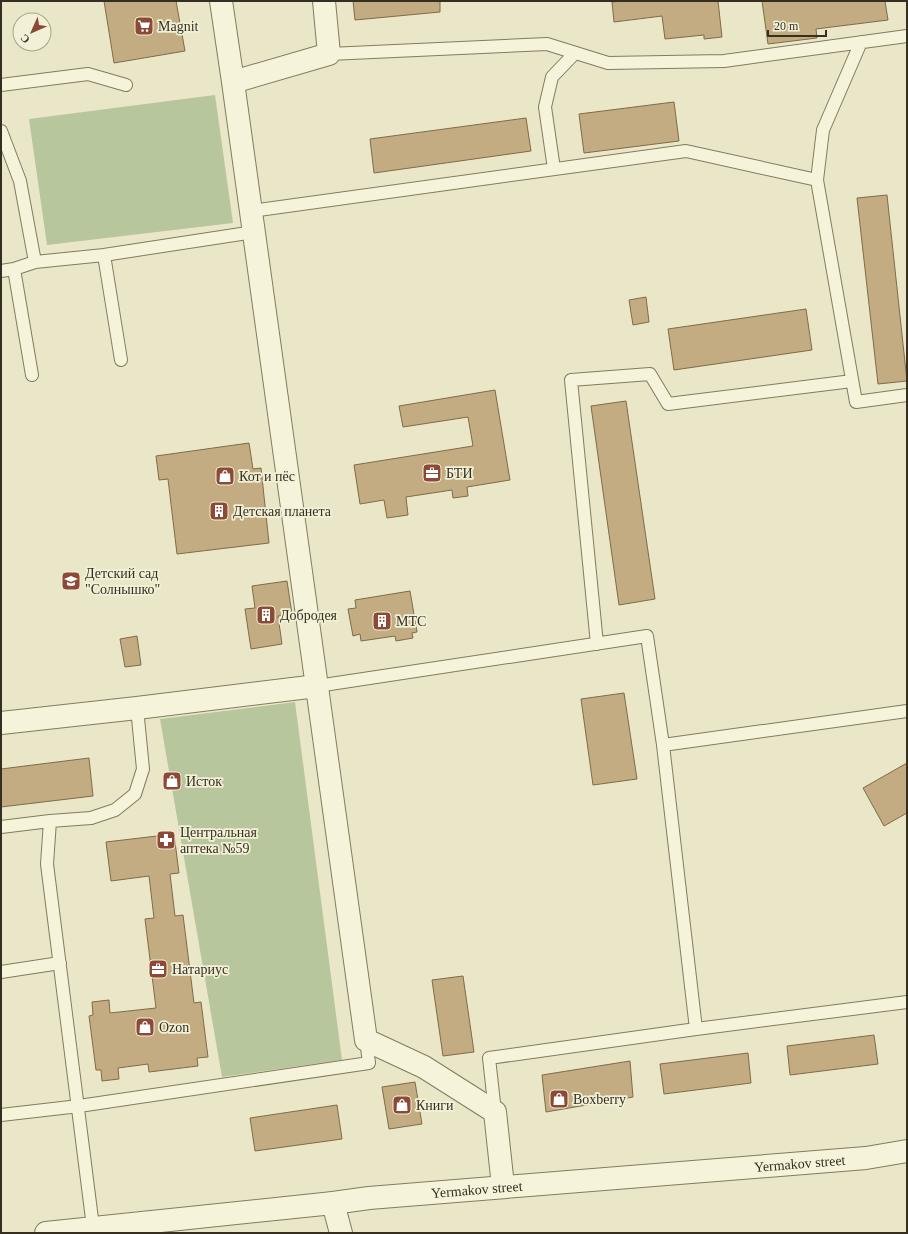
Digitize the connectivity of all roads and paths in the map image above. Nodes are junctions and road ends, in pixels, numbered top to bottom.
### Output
1 (221, 1) edge
2 (324, 1) edge
3 (907, 36) edge
4 (861, 42) junction
5 (575, 53) junction
6 (329, 54) junction
7 (233, 82) junction
8 (1, 85) edge
9 (126, 85) dead end
10 (1, 131) edge
11 (554, 169) junction
12 (817, 180) junction
13 (251, 210) junction
14 (254, 232) junction
15 (104, 255) junction
16 (35, 262) junction
17 (14, 269) junction
18 (1, 271) edge
19 (121, 360) dead end
20 (32, 375) dead end
21 (852, 381) junction
22 (907, 395) edge
23 (597, 644) junction
24 (317, 686) junction
25 (137, 708) junction
26 (907, 711) edge
27 (1, 723) edge
28 (663, 745) junction
29 (50, 821) junction
30 (1, 827) edge
31 (60, 963) junction
32 (1, 972) edge
33 (907, 1002) edge
34 (696, 1030) junction
35 (366, 1040) junction
36 (78, 1106) junction
37 (495, 1112) junction
38 (1, 1115) edge
39 (907, 1150) edge
40 (503, 1186) junction
41 (333, 1203) junction
42 (93, 1227) junction
43 (58, 1232) edge
44 (341, 1233) edge

1 - 7 street
2 - 6 street
3 - 4 lane
4 - 5 lane
4 - 12 lane
5 - 6 lane
5 - 11 lane
6 - 7 street
7 - 13 street
8 - 9 lane
10 - 16 lane
11 - 12 lane
11 - 13 lane
12 - 21 lane
13 - 14 street
14 - 15 lane
14 - 24 street
15 - 16 lane
15 - 19 lane
16 - 17 lane
17 - 18 lane
17 - 20 lane
21 - 22 lane
21 - 23 lane
23 - 24 lane
23 - 28 lane
24 - 25 street
24 - 35 street
25 - 27 street
25 - 29 lane
26 - 28 lane
28 - 34 lane
29 - 30 lane
29 - 31 lane
31 - 32 lane
31 - 36 lane
33 - 34 lane
34 - 37 lane
35 - 36 lane
35 - 37 street
36 - 38 lane
36 - 42 lane
37 - 40 street
39 - 40 street, Yermakov street
40 - 41 street, Yermakov street
41 - 42 street, Yermakov street
41 - 44 street
42 - 43 street, Yermakov street

